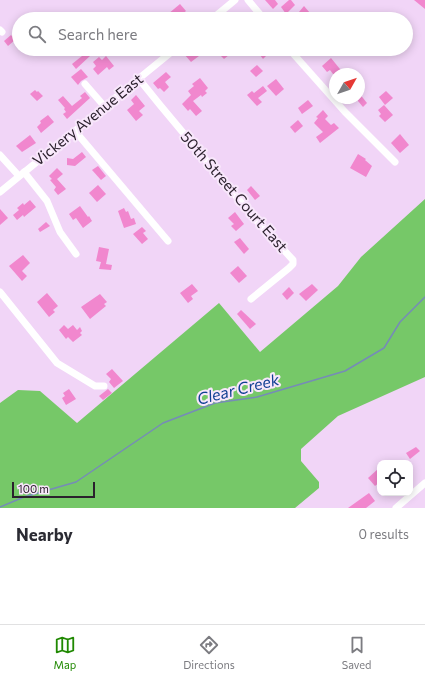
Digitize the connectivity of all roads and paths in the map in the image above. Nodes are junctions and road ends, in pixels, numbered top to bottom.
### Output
1 (236, 0) edge
2 (248, 0) edge
3 (221, 12) edge
4 (258, 12) edge
5 (167, 56) edge
6 (295, 56) edge
7 (139, 79) junction
8 (86, 84) dead end
9 (105, 107) junction
10 (74, 131) junction
11 (0, 155) edge
12 (395, 162) dead end
13 (21, 174) junction
14 (2, 187) edge
15 (168, 241) dead end
16 (76, 254) dead end
17 (0, 292) edge
18 (251, 299) dead end
19 (104, 386) dead end
20 (425, 484) edge
21 (396, 508) edge

1 - 3 street
2 - 4 street
5 - 7 street, Vickery Avenue East
6 - 12 street
7 - 9 street, Vickery Avenue East
7 - 18 street, 50th Street Court East
8 - 9 street
9 - 10 street, Vickery Avenue East
10 - 13 street, Vickery Avenue East
10 - 15 street
11 - 13 street
13 - 14 street, Vickery Avenue East
13 - 16 street
17 - 19 street
20 - 21 street

